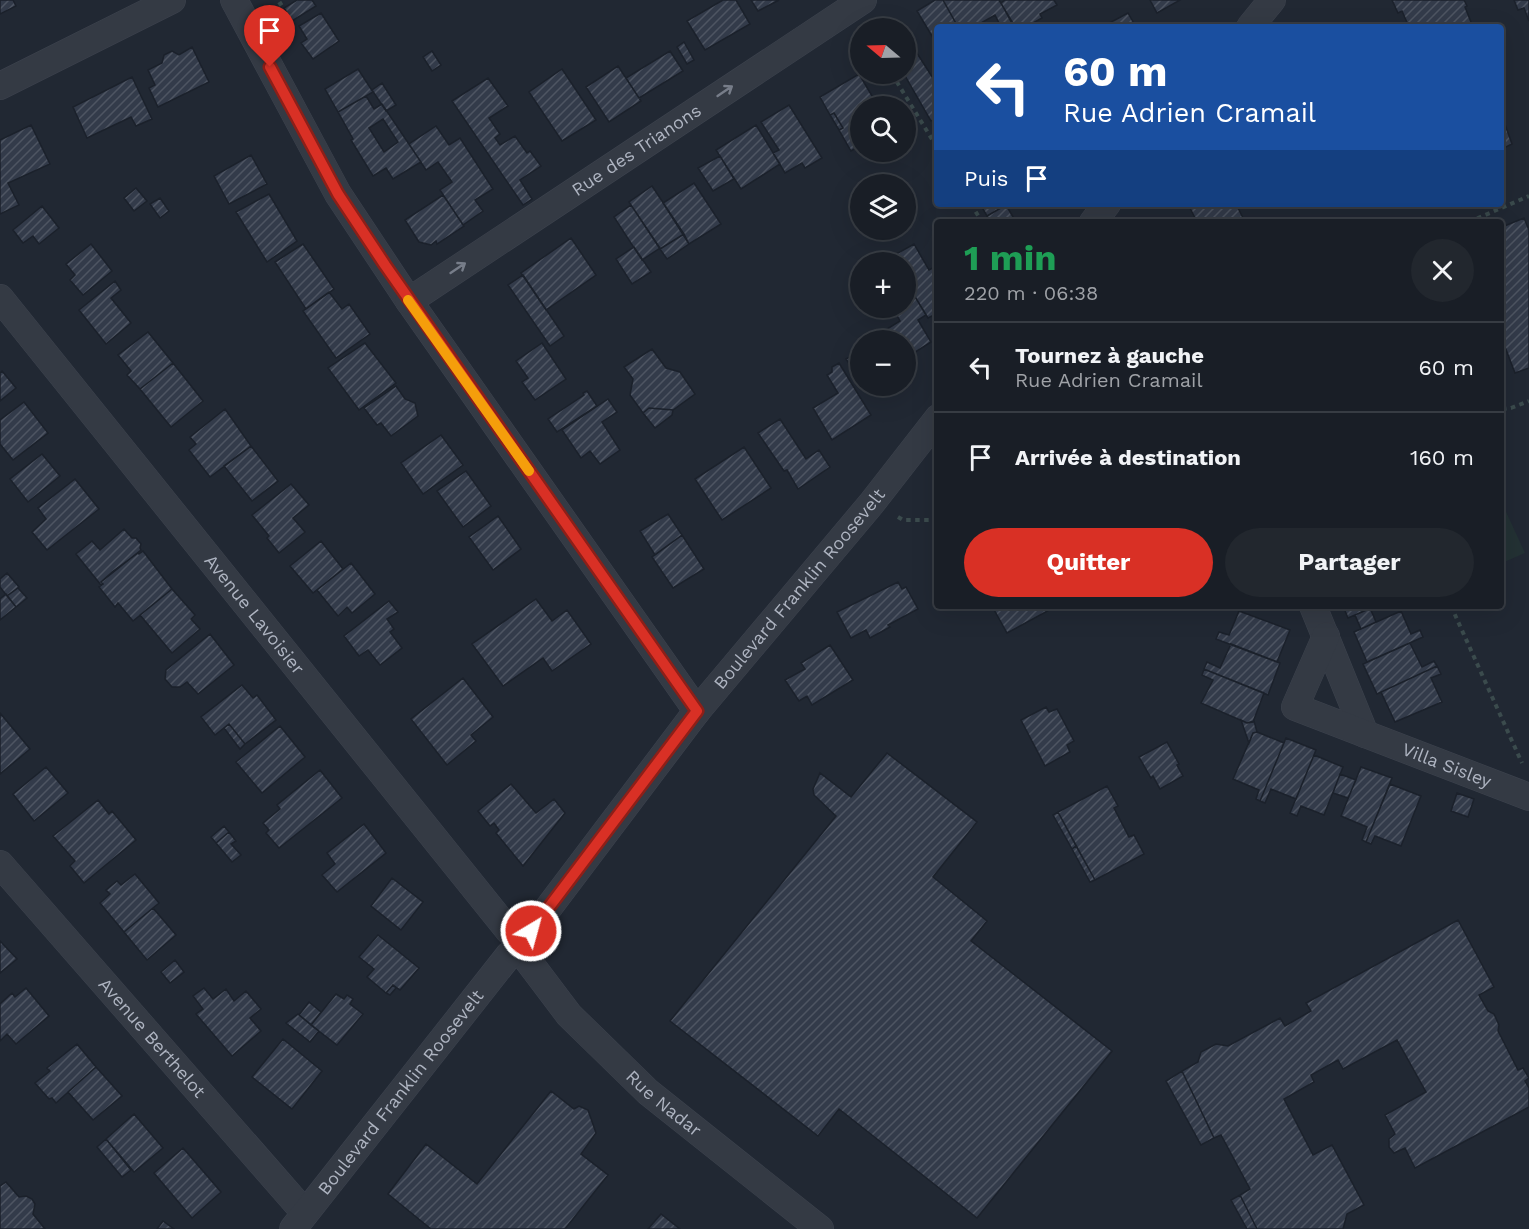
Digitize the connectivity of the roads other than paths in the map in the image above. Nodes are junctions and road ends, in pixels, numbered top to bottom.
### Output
1 (172, 0) edge
2 (234, 0) edge
3 (863, 0) edge
4 (1272, 0) edge
5 (1252, 24) edge
6 (0, 86) edge
7 (1105, 207) edge
8 (1095, 219) edge
9 (0, 298) edge
10 (409, 301) junction
11 (934, 423) edge
12 (1315, 609) edge
13 (1326, 636) junction
14 (697, 711) junction
15 (1365, 734) junction
16 (1529, 797) edge
17 (0, 864) edge
18 (519, 944) junction
19 (299, 1221) edge
20 (819, 1229) edge

1 - 6 street
2 - 10 street
10 -> 3 street, Rue des Trianons
4 - 5 street
7 - 8 street
9 - 18 street, Avenue Lavoisier
10 - 14 street
11 - 14 street, Boulevard Franklin Roosevelt
12 - 13 street
13 - 15 street
13 - 15 street, Villa Sisley
14 - 18 street, Boulevard Franklin Roosevelt
15 - 16 street, Villa Sisley
17 - 19 street, Avenue Berthelot
18 - 19 street, Boulevard Franklin Roosevelt
18 - 20 street, Rue Nadar

